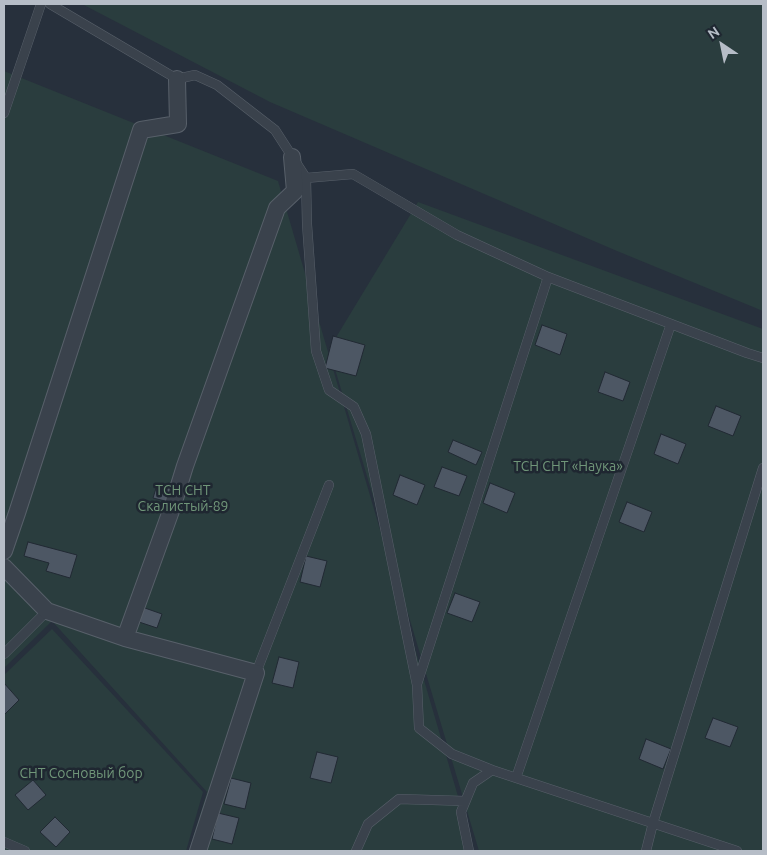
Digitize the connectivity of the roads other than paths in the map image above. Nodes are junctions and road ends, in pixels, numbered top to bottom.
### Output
1 (41, 4) edge
2 (50, 4) edge
3 (177, 79) junction
4 (4, 113) edge
5 (292, 157) junction
6 (306, 178) junction
7 (548, 277) junction
8 (671, 324) junction
9 (763, 358) edge
10 (763, 468) edge
11 (329, 485) dead end
12 (4, 551) edge
13 (4, 567) edge
14 (47, 611) junction
15 (125, 638) junction
16 (4, 654) edge
17 (256, 673) junction
18 (417, 684) junction
19 (492, 770) junction
20 (516, 778) junction
21 (465, 801) junction
22 (653, 823) junction
23 (4, 842) edge
24 (25, 851) edge
25 (198, 851) edge
26 (356, 851) edge
27 (470, 851) edge
28 (646, 851) edge
29 (737, 851) edge

1 - 4 lane
2 - 3 lane
3 - 5 lane
3 - 12 street
5 - 6 lane
5 - 15 street
6 - 7 lane
6 - 18 lane
7 - 8 lane
7 - 18 lane
8 - 9 lane
8 - 20 lane
10 - 22 lane
11 - 17 lane
13 - 14 street
14 - 15 street
14 - 16 lane
15 - 17 street
17 - 25 street
18 - 19 lane
19 - 20 lane
19 - 21 lane
20 - 22 lane
21 - 26 lane
21 - 27 lane
22 - 28 lane
22 - 29 lane
23 - 24 lane

